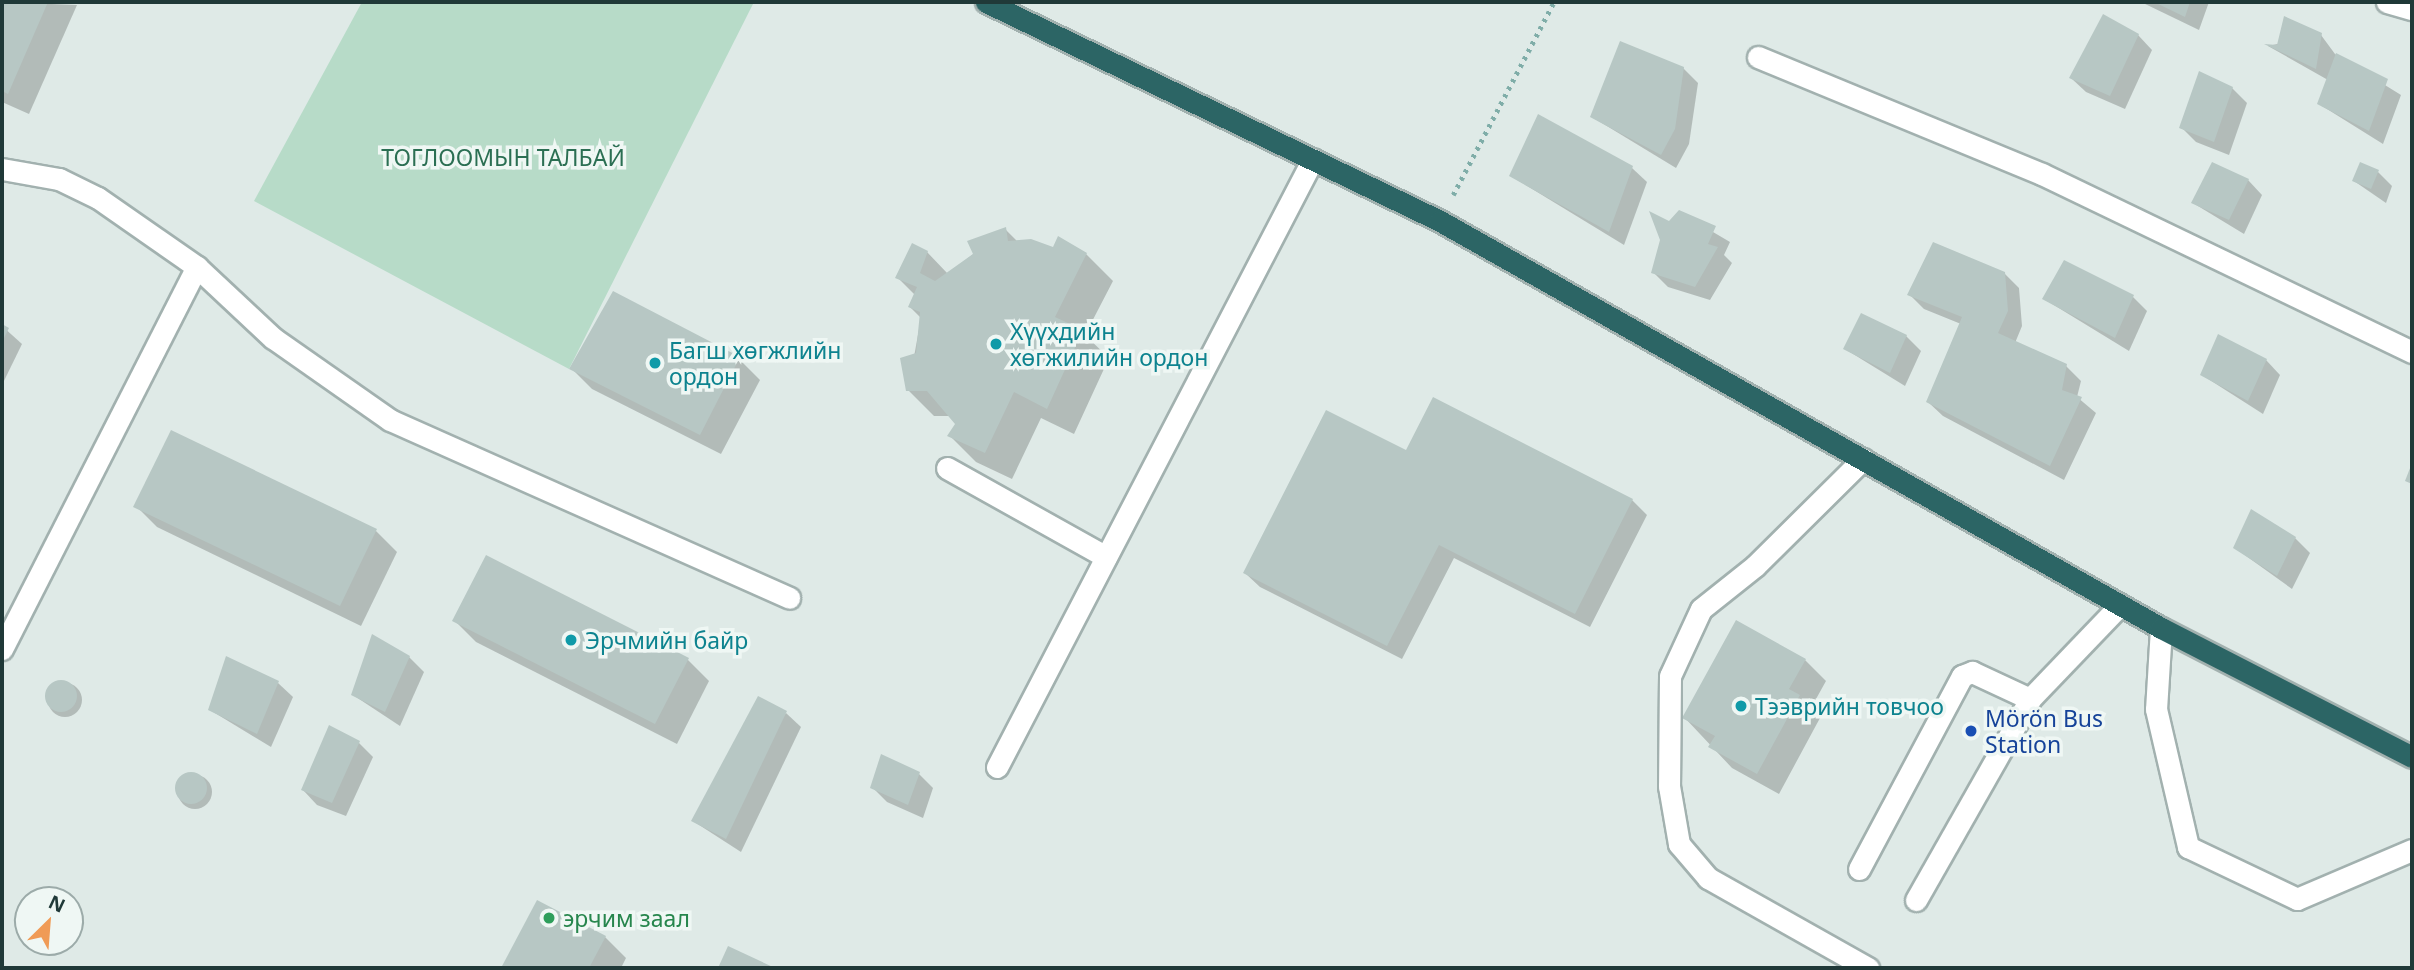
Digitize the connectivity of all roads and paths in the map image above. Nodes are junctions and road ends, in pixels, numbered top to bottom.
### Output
1 (986, 2) edge
2 (1554, 2) edge
3 (2387, 2) edge
4 (2412, 9) edge
5 (1758, 57) dead end
6 (1313, 159) junction
7 (2, 169) edge
8 (1440, 220) junction
9 (197, 267) junction
10 (2412, 352) edge
11 (1863, 459) junction
12 (947, 468) dead end
13 (1106, 557) junction
14 (789, 598) dead end
15 (2120, 605) junction
16 (2161, 628) junction
17 (2, 649) edge
18 (2030, 699) junction
19 (2412, 757) edge
20 (997, 767) dead end
21 (2412, 850) edge
22 (1859, 869) dead end
23 (1916, 900) dead end
24 (1868, 968) edge

1 - 6 highway
2 - 8 path
3 - 4 street
5 - 10 street
6 - 8 highway
6 - 13 street
7 - 9 street
8 - 11 highway
9 - 14 street
9 - 17 street
11 - 15 highway
11 - 24 street
12 - 13 street
13 - 20 street
15 - 16 highway
15 - 18 street
16 - 19 highway
16 - 21 street
18 - 22 street
18 - 23 street

